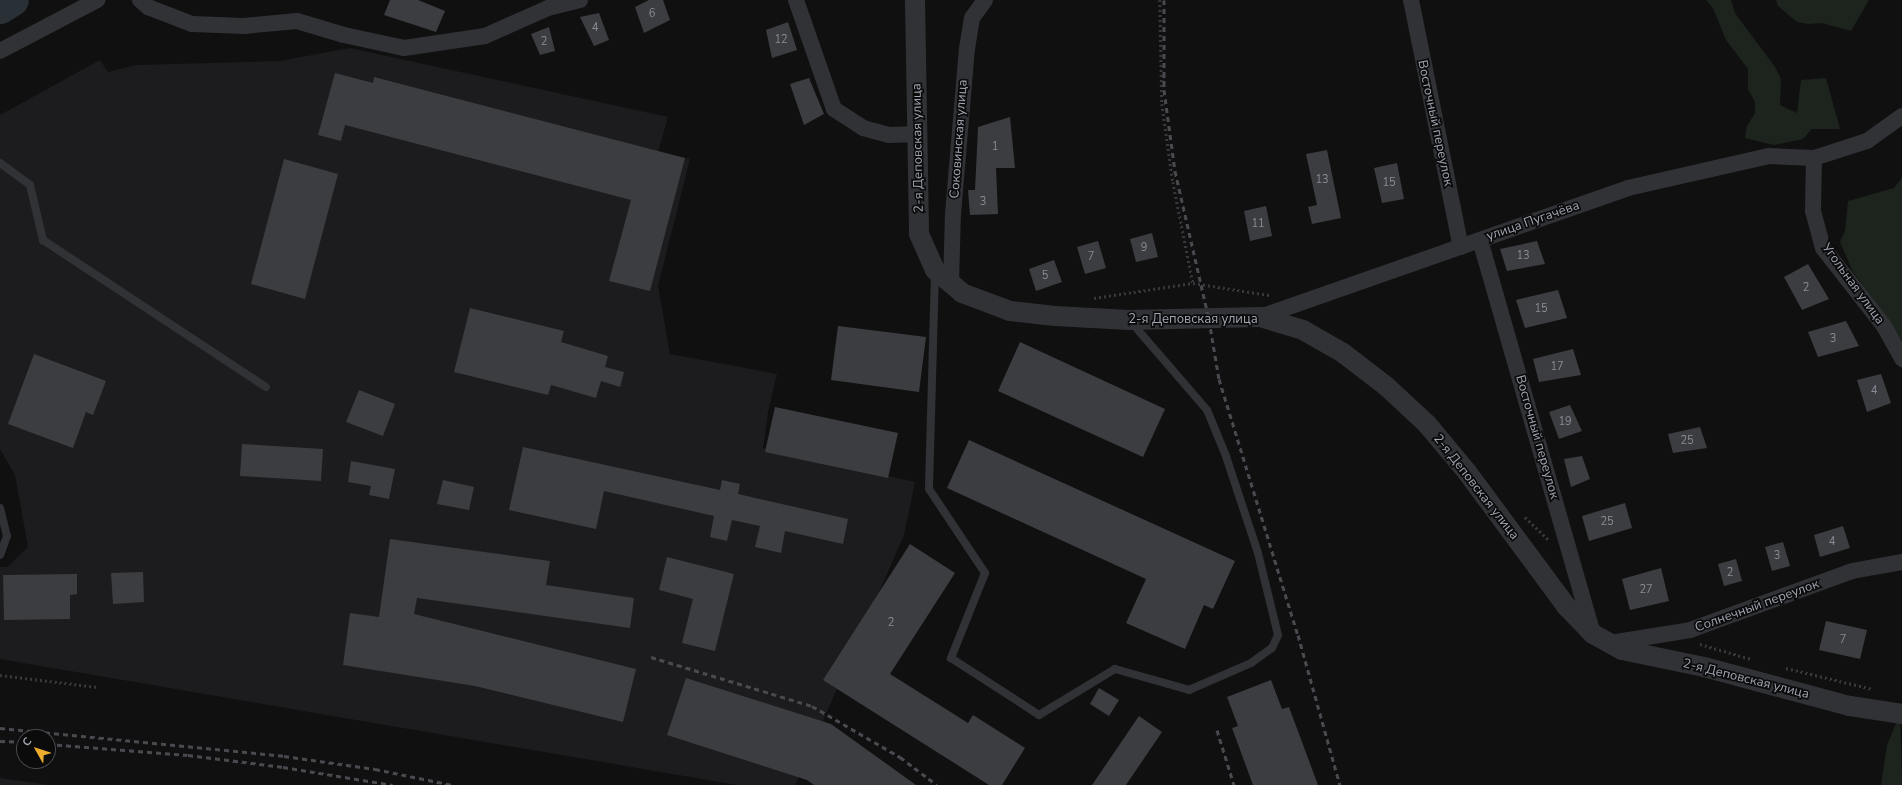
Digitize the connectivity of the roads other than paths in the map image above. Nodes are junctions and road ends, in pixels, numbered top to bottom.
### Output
1 (97, 0) edge
2 (140, 0) edge
3 (580, 0) edge
4 (796, 0) edge
5 (915, 0) edge
6 (985, 0) edge
7 (1410, 0) edge
8 (973, 7) edge
9 (0, 51) edge
10 (1902, 116) edge
11 (917, 134) junction
12 (1814, 158) junction
13 (0, 163) edge
14 (1480, 240) junction
15 (1461, 247) junction
16 (935, 270) junction
17 (951, 284) junction
18 (1260, 317) junction
19 (1129, 320) junction
20 (1902, 359) edge
21 (266, 387) dead end
22 (0, 508) edge
23 (0, 555) edge
24 (1902, 562) edge
25 (1601, 639) junction
26 (1902, 714) edge

1 - 9 street
2 - 3 street
4 - 11 street
5 - 11 street, 2-я Деповская улица
6 - 8 street, Соковинская улица
7 - 15 street, Восточный переулок
8 - 17 street, Соковинская улица
10 - 12 street
11 - 16 street, 2-я Деповская улица
12 - 14 street, улица Пугачёва
12 - 20 street, Угольная улица
13 - 21 lane
14 - 15 street, улица Пугачёва
14 - 25 street, Восточный переулок
15 - 18 street, улица Пугачёва
16 - 17 street, 2-я Деповская улица
16 - 19 lane
17 - 19 street, 2-я Деповская улица
18 - 19 street, 2-я Деповская улица
18 - 25 street, 2-я Деповская улица
22 - 23 lane
24 - 25 street, Солнечный переулок
25 - 26 street, 2-я Деповская улица

